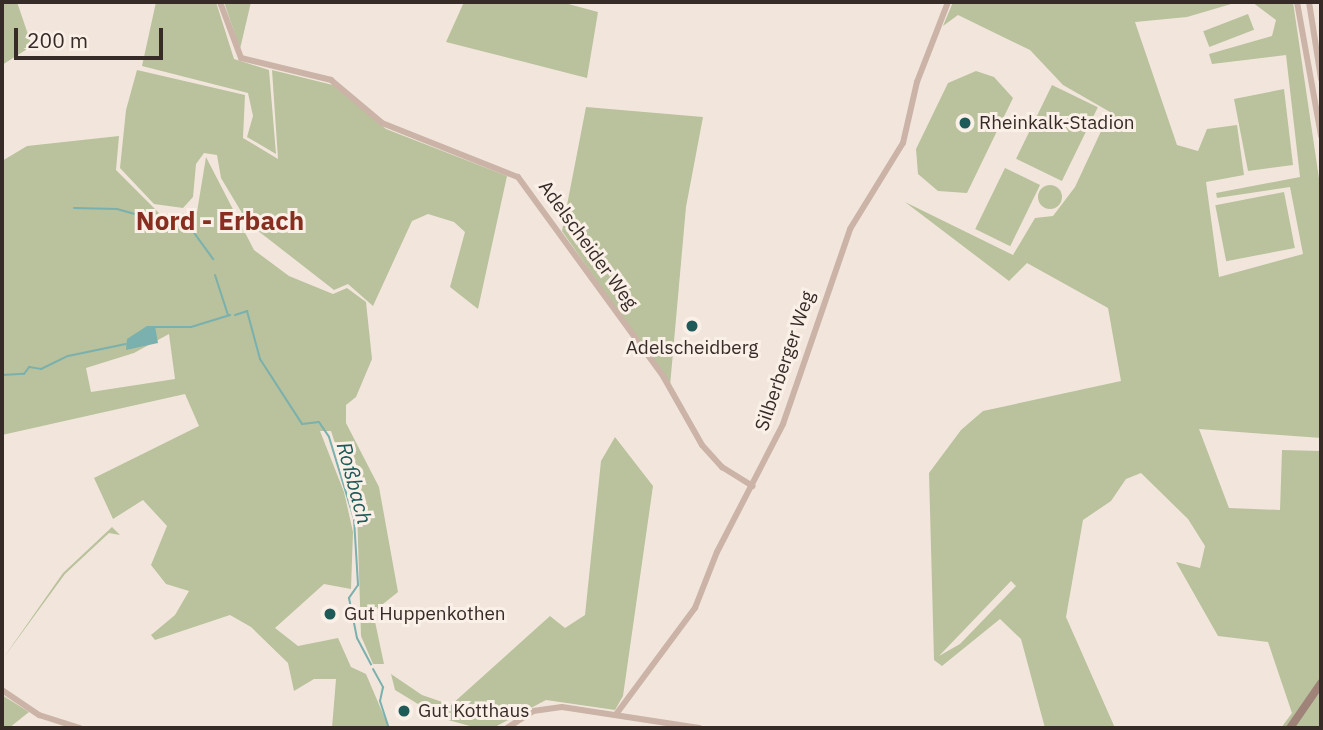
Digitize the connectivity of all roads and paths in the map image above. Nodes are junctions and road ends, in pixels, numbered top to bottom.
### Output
1 (220, 2) edge
2 (948, 2) edge
3 (1297, 2) edge
4 (1309, 2) edge
5 (1321, 79) edge
6 (1320, 126) edge
7 (1321, 136) edge
8 (753, 486) junction
9 (1321, 683) edge
10 (2, 690) edge
11 (617, 713) junction
12 (80, 728) edge
13 (507, 728) edge
14 (699, 728) edge
15 (1290, 728) edge

1 - 8 street, Adelscheider Weg
2 - 8 street, Silberberger Weg
3 - 6 street
4 - 5 street
6 - 7 street
8 - 11 street, Silberberger Weg
9 - 15 street
10 - 12 street
11 - 13 street
11 - 14 street

